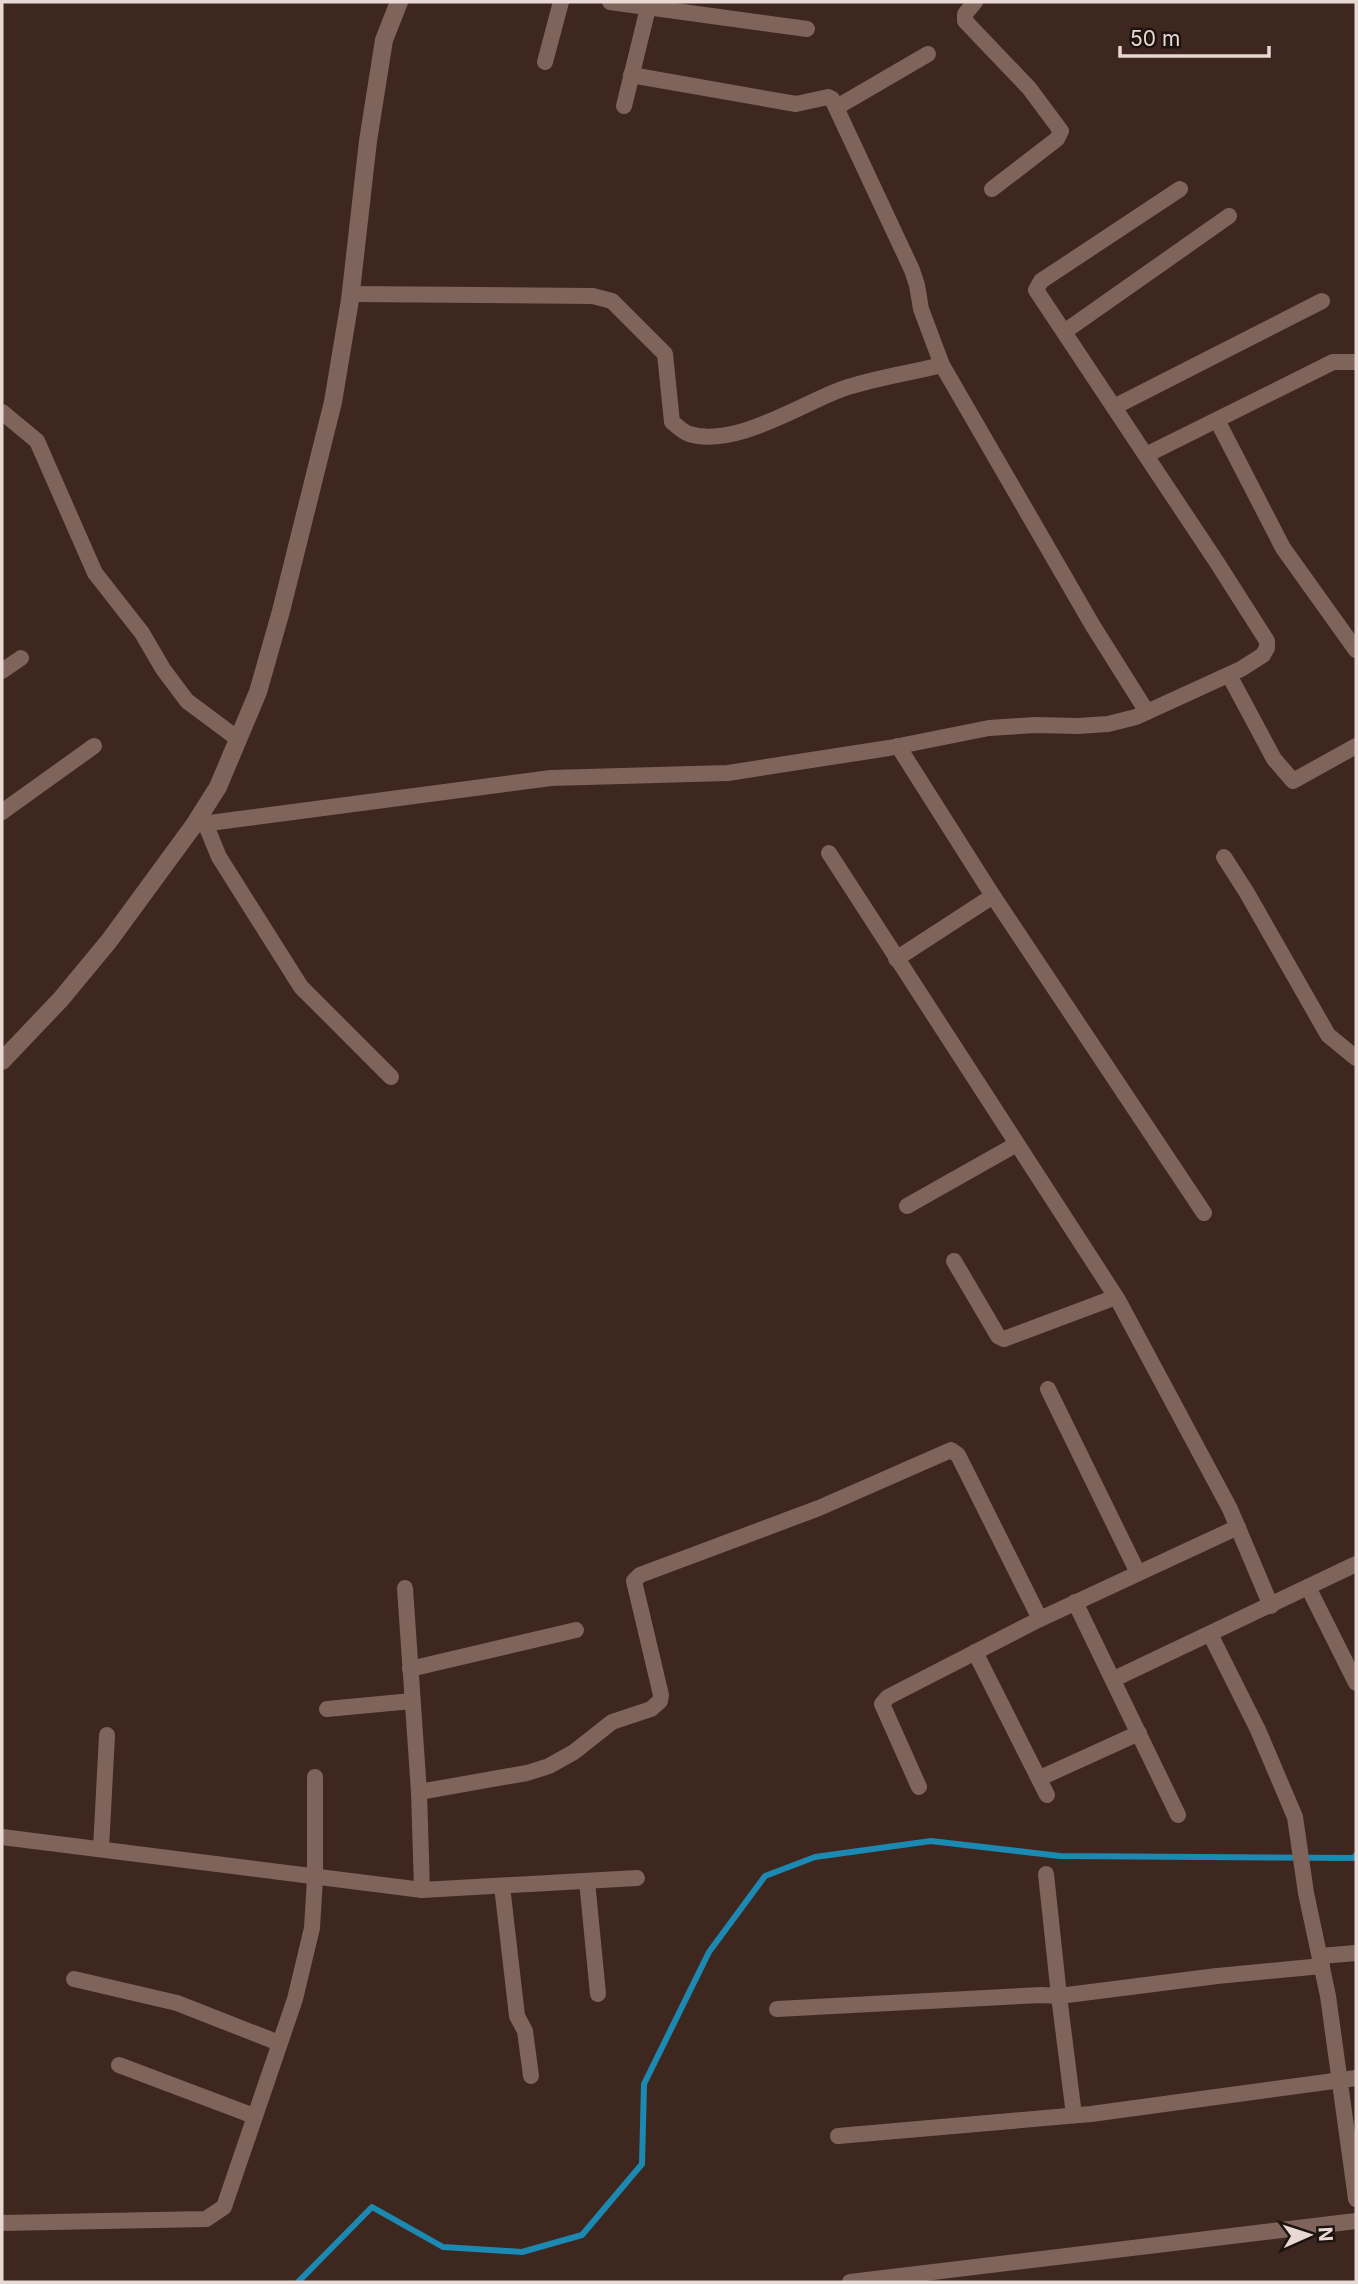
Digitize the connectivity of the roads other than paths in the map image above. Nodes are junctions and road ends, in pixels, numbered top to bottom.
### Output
1 (399, 2) edge
2 (561, 2) edge
3 (615, 2) edge
4 (975, 2) edge
5 (648, 8) junction
6 (711, 9) edge
7 (807, 29) dead end
8 (928, 54) dead end
9 (545, 62) dead end
10 (631, 75) junction
11 (624, 106) dead end
12 (837, 107) junction
13 (992, 189) dead end
14 (1180, 189) dead end
15 (1230, 216) dead end
16 (351, 294) junction
17 (1322, 301) dead end
18 (1064, 332) junction
19 (1356, 362) edge
20 (942, 365) junction
21 (1114, 407) junction
22 (2, 412) edge
23 (1217, 420) junction
24 (1146, 455) junction
25 (1356, 650) edge
26 (21, 658) dead end
27 (2, 671) edge
28 (1229, 675) junction
29 (1147, 712) junction
30 (238, 739) junction
31 (94, 746) dead end
32 (898, 746) junction
33 (1356, 746) edge
34 (2, 812) edge
35 (200, 824) junction
36 (829, 853) dead end
37 (1224, 857) dead end
38 (993, 896) junction
39 (896, 959) junction
40 (1356, 1058) edge
41 (2, 1061) edge
42 (391, 1077) dead end
43 (1017, 1144) junction
44 (907, 1206) dead end
45 (1204, 1213) dead end
46 (954, 1261) dead end
47 (1116, 1297) junction
48 (1048, 1389) dead end
49 (1238, 1527) junction
50 (1356, 1564) edge
51 (1138, 1573) junction
52 (1308, 1587) junction
53 (405, 1588) dead end
54 (1075, 1602) junction
55 (1271, 1606) junction
56 (1041, 1619) junction
57 (576, 1630) dead end
58 (1210, 1634) junction
59 (975, 1652) junction
60 (410, 1669) junction
61 (1114, 1679) junction
62 (1356, 1683) edge
63 (412, 1701) junction
64 (327, 1709) dead end
65 (1139, 1733) junction
66 (107, 1735) dead end
67 (315, 1777) dead end
68 (1040, 1778) junction
69 (919, 1787) dead end
70 (419, 1792) junction
71 (1047, 1795) dead end
72 (1178, 1815) dead end
73 (2, 1837) edge
74 (101, 1849) junction
75 (1046, 1874) dead end
76 (315, 1878) junction
77 (637, 1878) dead end
78 (587, 1881) junction
79 (502, 1886) junction
80 (422, 1891) junction
81 (1356, 1953) edge
82 (1321, 1961) junction
83 (74, 1979) dead end
84 (598, 1993) dead end
85 (1059, 1996) junction
86 (777, 2009) dead end
87 (279, 2043) junction
88 (119, 2065) dead end
89 (531, 2076) dead end
90 (1356, 2078) edge
91 (1339, 2079) junction
92 (1074, 2115) junction
93 (254, 2116) junction
94 (838, 2136) dead end
95 (1356, 2199) edge
96 (1356, 2221) edge
97 (2, 2223) edge
98 (850, 2282) edge

1 - 16 main road
2 - 9 street
3 - 5 street
4 - 13 street
5 - 6 street
5 - 10 street
6 - 7 street
8 - 12 street
10 - 11 street
10 - 12 street
12 - 20 street
14 - 18 street
15 - 18 street
16 - 20 street
16 - 30 main road
17 - 21 street
18 - 21 street
19 - 23 street
20 - 29 street
21 - 24 street
22 - 30 street
23 - 24 street
23 - 25 street
24 - 28 street
26 - 27 street
28 - 29 street
28 - 33 street
29 - 32 street
30 - 35 main road
31 - 34 street
32 - 35 street
32 - 38 street
35 - 41 main road
35 - 42 street
36 - 39 street
37 - 40 street
38 - 39 street
38 - 45 street
39 - 43 street
43 - 44 street
43 - 47 street
46 - 47 street
47 - 49 street
48 - 51 street
49 - 51 street
49 - 55 street
50 - 52 street
51 - 54 street
52 - 55 street
52 - 62 street
53 - 60 street
54 - 56 street
54 - 61 street
55 - 58 street
56 - 59 street
56 - 70 street
57 - 60 street
58 - 61 street
58 - 82 street
59 - 68 street
59 - 69 street
60 - 63 street
61 - 65 street
63 - 64 street
63 - 70 street
65 - 68 street
65 - 72 street
66 - 74 street
67 - 76 street
68 - 71 street
70 - 80 street
73 - 74 street
74 - 76 street
75 - 85 street
76 - 80 street
76 - 87 street
77 - 78 street
78 - 79 street
78 - 84 street
79 - 80 street
79 - 89 street
81 - 82 street
82 - 85 street
82 - 91 street
83 - 87 street
85 - 86 street
85 - 92 street
87 - 93 street
88 - 93 street
90 - 91 street
91 - 92 street
91 - 95 street
92 - 94 street
93 - 97 street
96 - 98 street

